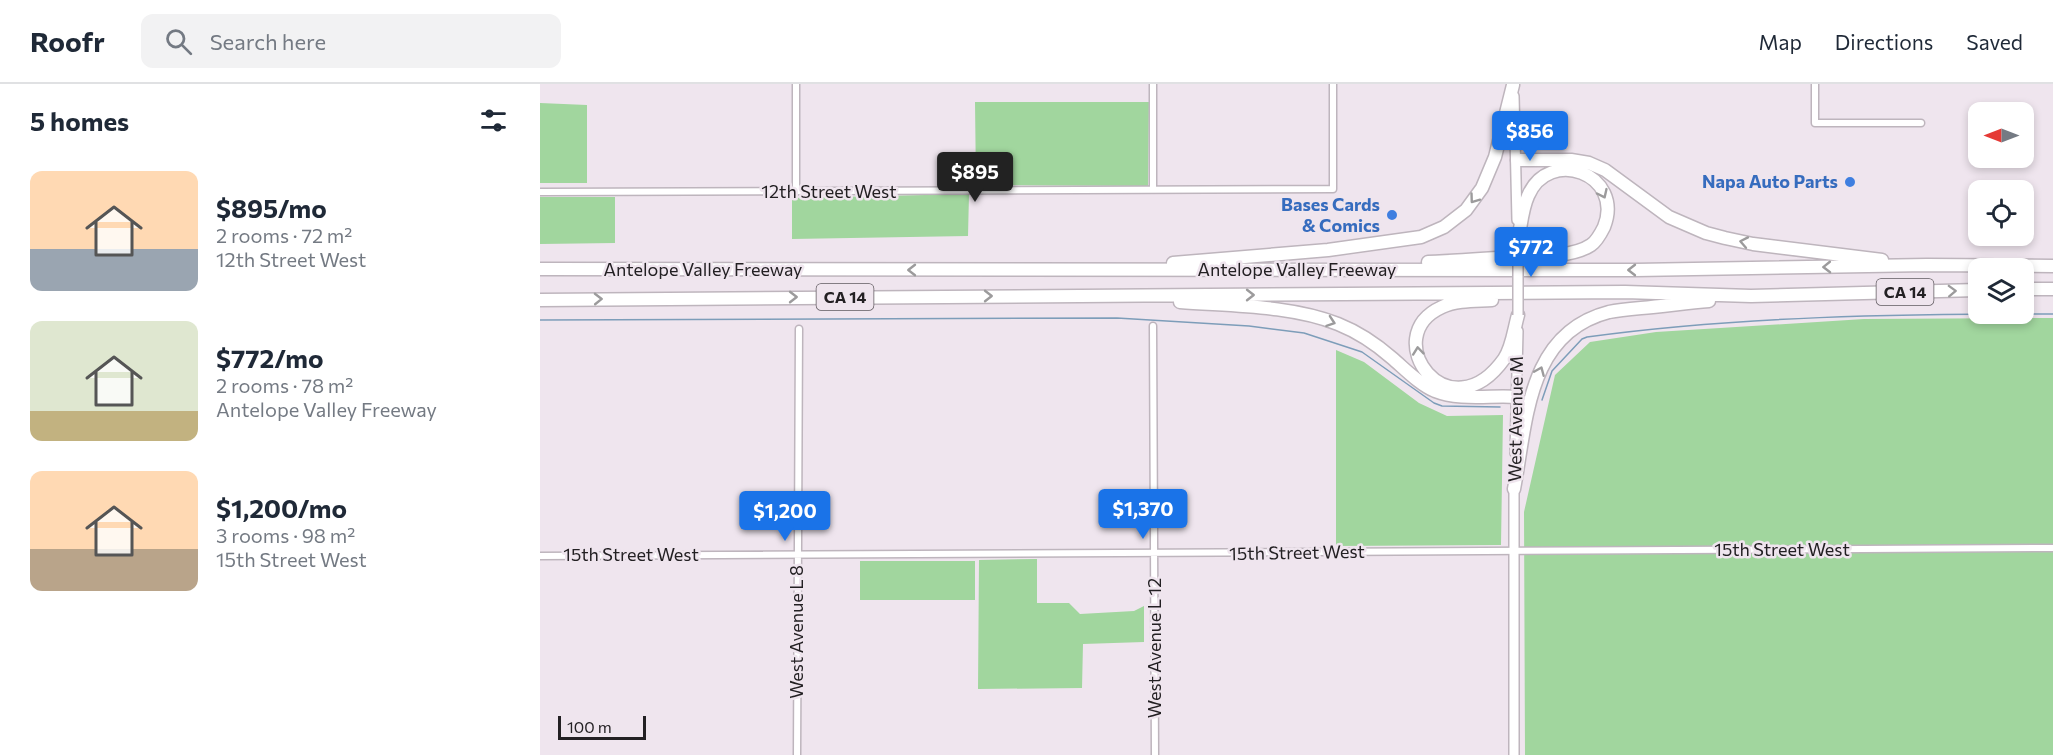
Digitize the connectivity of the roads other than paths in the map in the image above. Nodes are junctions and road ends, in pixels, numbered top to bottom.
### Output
1 (796, 84) edge
2 (1153, 84) edge
3 (1333, 84) edge
4 (1815, 84) edge
5 (1513, 85) edge
6 (1921, 123) dead end
7 (1516, 160) junction
8 (1153, 189) junction
9 (540, 192) edge
10 (796, 192) junction
11 (1518, 240) junction
12 (1927, 265) junction
13 (2053, 266) edge
14 (540, 269) edge
15 (1096, 270) junction
16 (1329, 270) junction
17 (2034, 289) edge
18 (2053, 289) edge
19 (1968, 290) edge
20 (1625, 292) junction
21 (1150, 296) junction
22 (1750, 296) junction
23 (540, 300) edge
24 (1518, 315) junction
25 (1153, 326) dead end
26 (800, 329) dead end
27 (1517, 397) junction
28 (1514, 489) junction
29 (2053, 548) edge
30 (1514, 552) junction
31 (797, 554) junction
32 (1155, 554) junction
33 (540, 556) edge
34 (797, 755) edge
35 (1155, 755) edge
36 (1514, 755) edge

1 - 10 street
2 - 8 street
3 - 8 street, 12th Street West
4 - 6 street
5 - 7 main road, West Avenue M
5 -> 15 highway
7 - 11 main road, West Avenue M
12 -> 7 highway
8 - 10 street, 12th Street West
9 - 10 street, 12th Street West
11 -> 16 highway
11 - 24 main road, West Avenue M, bridge
12 - 13 highway, Antelope Valley Freeway / CA 14
12 -> 16 highway, Antelope Valley Freeway / CA 14
15 -> 14 highway, Antelope Valley Freeway / CA 14
15 - 16 highway, Antelope Valley Freeway / CA 14
17 - 18 highway
22 -> 19 highway, Antelope Valley Freeway / CA 14
21 -> 20 highway, Antelope Valley Freeway / CA 14
20 - 22 highway, Antelope Valley Freeway / CA 14
24 -> 20 highway
23 -> 21 highway, Antelope Valley Freeway / CA 14
21 -> 27 highway
28 -> 22 highway
24 - 27 main road, West Avenue M
25 - 32 street, West Avenue L 12
26 - 31 street, West Avenue L 8
27 - 28 main road, West Avenue M
28 - 30 main road, West Avenue M
29 - 30 street, 15th Street West
30 - 32 street, 15th Street West
30 - 36 main road, West Avenue M
31 - 32 street, 15th Street West
31 - 33 street, 15th Street West
31 - 34 street, West Avenue L 8
32 - 35 street, West Avenue L 12

